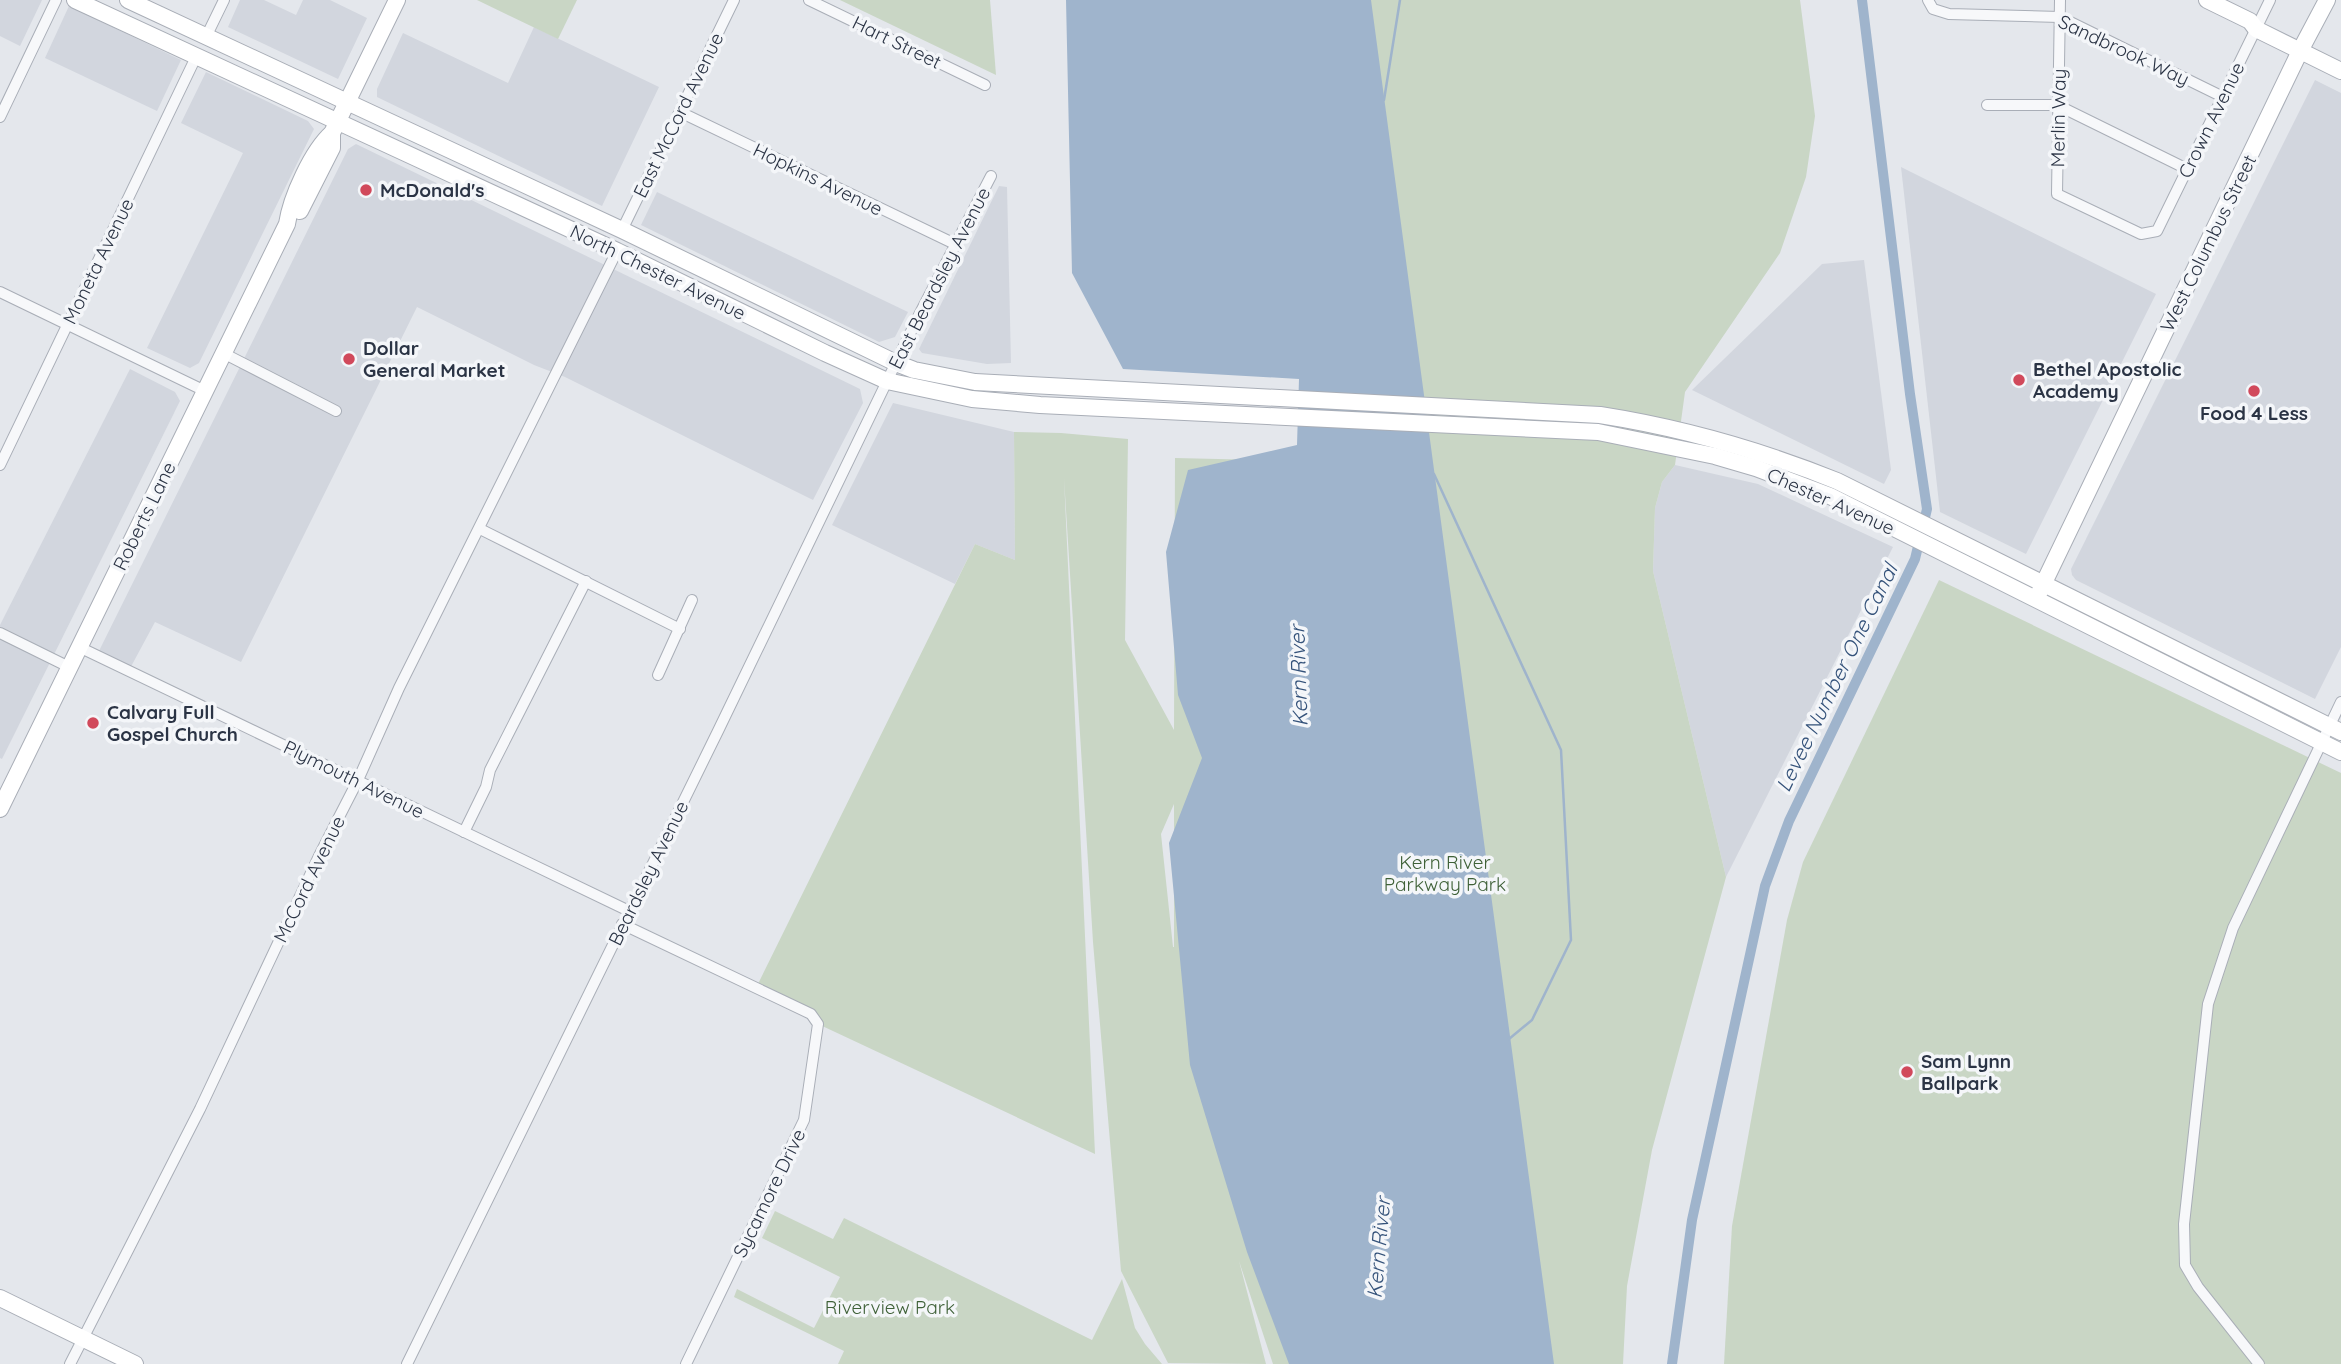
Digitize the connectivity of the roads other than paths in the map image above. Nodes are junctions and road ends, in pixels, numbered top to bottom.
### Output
1 (56, 0) edge
2 (75, 0) edge
3 (128, 0) edge
4 (224, 0) edge
5 (397, 0) edge
6 (734, 0) edge
7 (809, 0) edge
8 (1928, 0) edge
9 (2060, 0) edge
10 (2207, 0) edge
11 (2270, 0) edge
12 (2327, 0) edge
13 (2060, 17) junction
14 (2256, 29) junction
15 (144, 32) junction
16 (206, 37) junction
17 (2300, 51) junction
18 (196, 57) junction
19 (2341, 71) edge
20 (985, 85) dead end
21 (2223, 97) junction
22 (347, 103) junction
23 (1987, 104) dead end
24 (2057, 105) junction
25 (680, 112) junction
26 (0, 117) edge
27 (335, 128) junction
28 (2188, 169) junction
29 (991, 176) dead end
30 (622, 230) junction
31 (2148, 234) joint
32 (583, 236) junction
33 (957, 245) junction
34 (617, 251) junction
35 (669, 252) junction
36 (0, 292) edge
37 (68, 325) junction
38 (223, 353) junction
39 (896, 363) junction
40 (887, 381) junction
41 (205, 391) junction
42 (1290, 399) joint
43 (336, 411) dead end
44 (1275, 416) joint
45 (0, 465) edge
46 (480, 529) junction
47 (586, 581) junction
48 (2043, 583) junction
49 (692, 600) dead end
50 (2035, 600) junction
51 (680, 629) junction
52 (0, 633) edge
53 (79, 647) junction
54 (69, 667) junction
55 (658, 675) dead end
56 (2341, 702) edge
57 (2335, 729) edge
58 (2321, 743) junction
59 (2341, 752) edge
60 (358, 780) junction
61 (0, 808) edge
62 (464, 832) junction
63 (629, 911) junction
64 (622, 924) junction
65 (0, 1298) edge
66 (83, 1338) junction
67 (70, 1364) edge
68 (135, 1364) edge
69 (407, 1364) edge
70 (685, 1364) edge
71 (2259, 1364) edge

1 - 26 street
2 - 15 main road, North Chester Avenue
3 - 16 main road, North Chester Avenue
4 - 16 street
5 - 22 main road, Roberts Lane
6 - 25 street, East McCord Avenue
7 - 20 street, Hart Street
8 - 13 street, Sandbrook Way
9 - 13 street, Merlin Way
10 - 14 main road
11 - 14 street, Crown Avenue
12 - 17 main road, West Columbus Street
13 - 21 street, Sandbrook Way
13 - 24 street, Merlin Way
14 - 17 main road
14 - 21 street, Crown Avenue
15 - 16 main road
15 - 18 main road, North Chester Avenue
16 - 22 main road, North Chester Avenue
17 - 19 main road
17 - 48 main road, West Columbus Street
18 - 27 main road, North Chester Avenue
18 - 37 street, Moneta Avenue
21 - 28 street, Crown Avenue
22 - 27 main road, Roberts Lane
22 - 30 main road, North Chester Avenue
23 - 24 street
24 - 28 street
24 - 31 street, Merlin Way
25 - 30 street, East McCord Avenue
25 - 33 street, Hopkins Avenue
27 - 32 main road, North Chester Avenue
27 - 38 main road, Roberts Lane
28 - 31 street, Crown Avenue
29 - 33 street, East Beardsley Avenue
30 - 32 main road
30 - 35 main road, North Chester Avenue
32 - 34 main road, North Chester Avenue
33 - 39 street, East Beardsley Avenue
34 - 35 main road
34 - 40 main road, North Chester Avenue
34 - 46 street, McCord Avenue
35 - 39 main road, North Chester Avenue
36 - 37 street
37 - 41 street
37 - 45 street, Moneta Avenue
38 - 41 main road, Roberts Lane
38 - 43 street
39 - 40 street, East Beardsley Avenue
39 - 42 main road, North Chester Avenue
40 - 44 main road, North Chester Avenue
40 - 63 street, Beardsley Avenue
41 - 53 main road, Roberts Lane
42 - 48 main road, Chester Avenue
44 - 50 main road, Chester Avenue
46 - 47 street
46 - 60 street, McCord Avenue
47 - 51 street
47 - 62 street
48 - 50 main road, West Columbus Street
48 - 57 main road, Chester Avenue
49 - 51 street
50 - 58 main road, Chester Avenue
51 - 55 street
52 - 54 street
53 - 54 main road, Roberts Lane
53 - 60 street, Plymouth Avenue
54 - 61 main road, Roberts Lane
56 - 57 street
57 - 58 street
58 - 59 main road, Chester Avenue
58 - 71 street
60 - 62 street, Plymouth Avenue
60 - 66 street, McCord Avenue
62 - 63 street, Plymouth Avenue
63 - 64 street, Beardsley Avenue
64 - 69 street, Beardsley Avenue
64 - 70 street, Sycamore Drive
65 - 66 main road
66 - 67 street, McCord Avenue
66 - 68 main road

